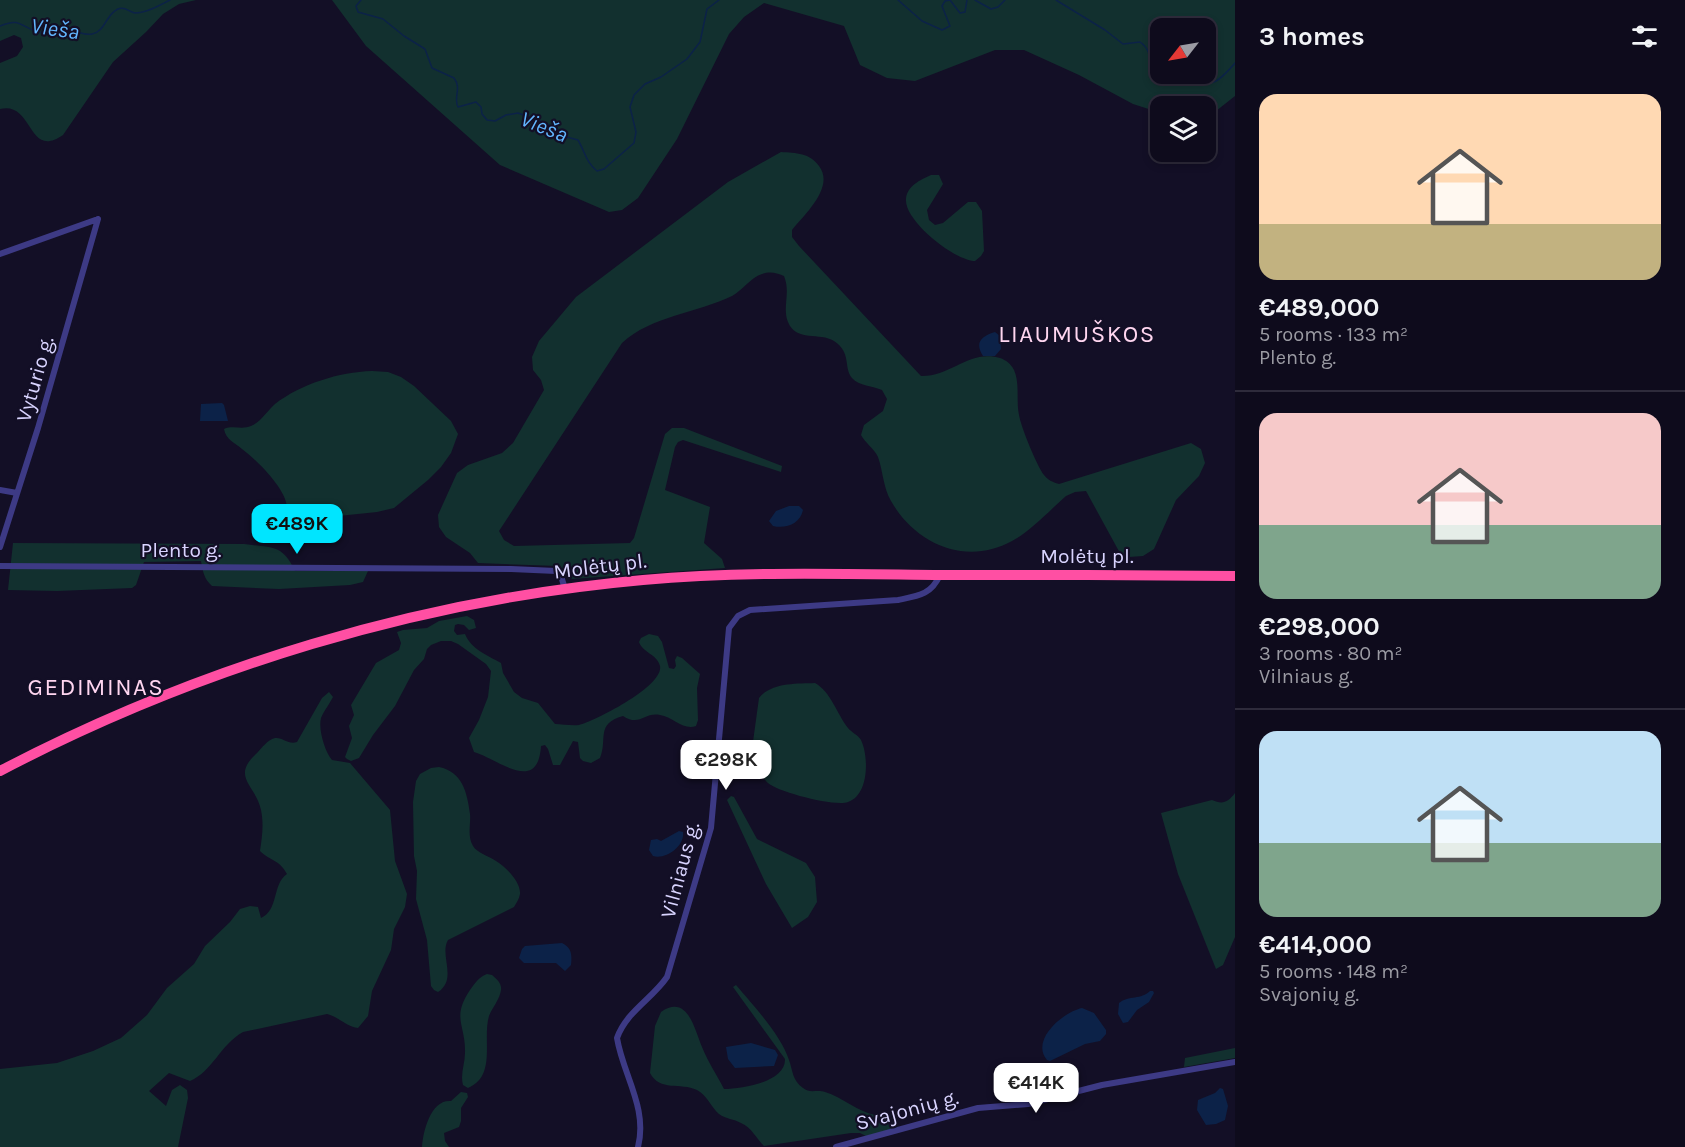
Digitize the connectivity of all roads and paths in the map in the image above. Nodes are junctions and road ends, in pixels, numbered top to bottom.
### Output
1 (0, 254) edge
2 (0, 489) edge
3 (16, 493) junction
4 (0, 547) edge
5 (0, 566) edge
6 (940, 574) junction
7 (1235, 576) edge
8 (566, 589) junction
9 (0, 771) edge
10 (1235, 1062) edge
11 (638, 1147) edge
12 (836, 1147) edge

1 - 3 street, Vyturio g.
2 - 3 street
3 - 4 street, Vyturio g.
5 - 8 street, Plento g.
6 - 7 highway, Molėtų pl.
6 - 8 highway, Molėtų pl.
6 - 11 street, Vilniaus g.
8 - 9 highway, Molėtų pl.
10 - 12 street, Svajonių g.

